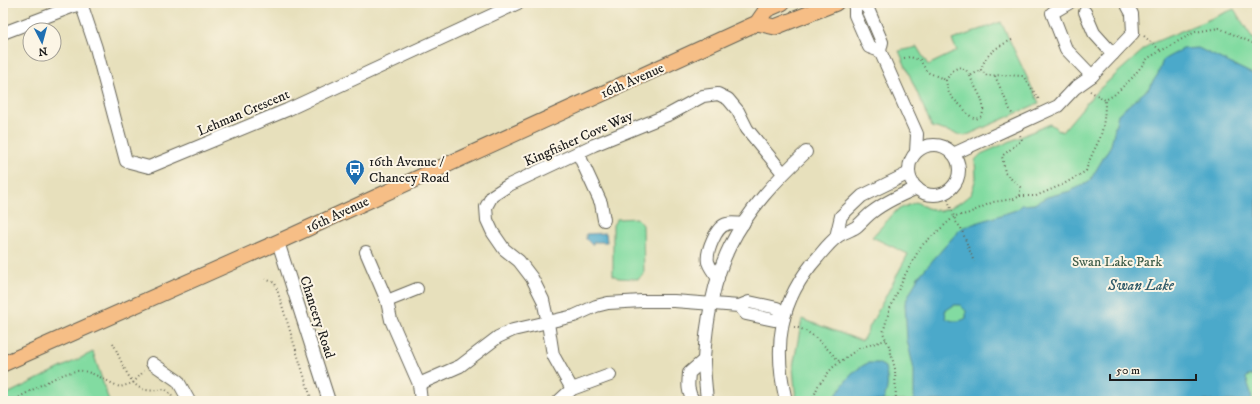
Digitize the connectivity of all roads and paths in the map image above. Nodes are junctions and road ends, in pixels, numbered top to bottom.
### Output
1 (81, 3) edge
2 (518, 3) edge
3 (782, 3) edge
4 (836, 3) edge
5 (855, 3) edge
6 (862, 3) edge
7 (1069, 3) edge
8 (1126, 3) edge
9 (1085, 12) dead end
10 (757, 23) junction
11 (3, 33) edge
12 (1143, 34) dead end
13 (1012, 40) dead end
14 (1257, 45) edge
15 (880, 51) junction
16 (1161, 51) junction
17 (1113, 54) junction
18 (904, 58) dead end
19 (981, 70) junction
20 (970, 76) junction
21 (995, 76) junction
22 (1092, 76) junction
23 (946, 80) junction
24 (1075, 88) junction
25 (1105, 100) junction
26 (1044, 107) dead end
27 (1017, 125) junction
28 (917, 134) junction
29 (937, 145) junction
30 (806, 152) dead end
31 (916, 152) junction
32 (578, 153) junction
33 (953, 154) junction
34 (909, 173) junction
35 (783, 174) junction
36 (917, 188) junction
37 (869, 192) junction
38 (945, 192) junction
39 (1020, 196) junction
40 (879, 208) junction
41 (955, 216) junction
42 (604, 220) dead end
43 (743, 224) junction
44 (836, 237) junction
45 (278, 242) junction
46 (366, 252) dead end
47 (974, 262) dead end
48 (718, 278) junction
49 (265, 279) dead end
50 (417, 288) dead end
51 (387, 301) junction
52 (712, 303) junction
53 (783, 322) junction
54 (548, 323) junction
55 (886, 340) junction
56 (114, 343) dead end
57 (704, 360) junction
58 (840, 362) junction
59 (152, 363) joint
60 (3, 364) edge
61 (610, 375) dead end
62 (133, 383) junction
63 (419, 384) junction
64 (572, 389) junction
65 (12, 401) edge
66 (173, 401) edge
67 (189, 401) edge
68 (312, 401) edge
69 (329, 401) edge
70 (422, 401) edge
71 (559, 401) edge
72 (694, 401) edge
73 (707, 401) edge
74 (786, 401) edge
75 (812, 401) edge
76 (896, 401) edge

1 - 2 street, Lehman Crescent
1 - 11 street
3 - 10 main road, 16th Avenue
4 - 10 main road
5 - 15 street
6 - 15 street
7 - 22 street
8 - 17 street
9 - 17 street
10 - 45 main road, 16th Avenue
12 - 16 path
13 - 19 path
14 - 16 path
15 - 28 street
16 - 25 path
17 - 22 street
18 - 23 path
19 - 20 path
19 - 21 path
20 - 23 path
20 - 23 path
21 - 26 path
21 - 27 path
22 - 24 street
24 - 25 path
24 - 27 street
25 - 39 path
27 - 33 street
27 - 39 path
28 - 29 street
28 - 31 street
29 - 31 street
29 - 33 street
30 - 35 street
31 - 34 street
32 - 35 street, Kingfisher Cove Way
32 - 42 street
32 - 54 street, Kingfisher Cove Way
33 - 38 street
34 - 36 street
34 - 37 street
35 - 43 street
36 - 38 street
36 - 40 street
37 - 40 street
37 - 44 street
38 - 41 path
39 - 41 path
40 - 44 street
41 - 47 path
41 - 55 path
43 - 48 street
43 - 48 street
44 - 53 street
45 - 60 main road, 16th Avenue
45 - 69 street, Chancery Road
46 - 51 street
48 - 52 street
49 - 68 path
50 - 51 street
51 - 63 street
52 - 53 street
52 - 54 street
52 - 57 street
53 - 58 path
53 - 74 street
54 - 63 street
54 - 64 street, Kingfisher Cove Way
55 - 58 path
55 - 76 path
56 - 62 path
57 - 72 street
57 - 73 street
58 - 75 path
59 - 62 path
59 - 67 street
61 - 64 street
62 - 65 path
62 - 66 path
63 - 70 street
64 - 71 street

